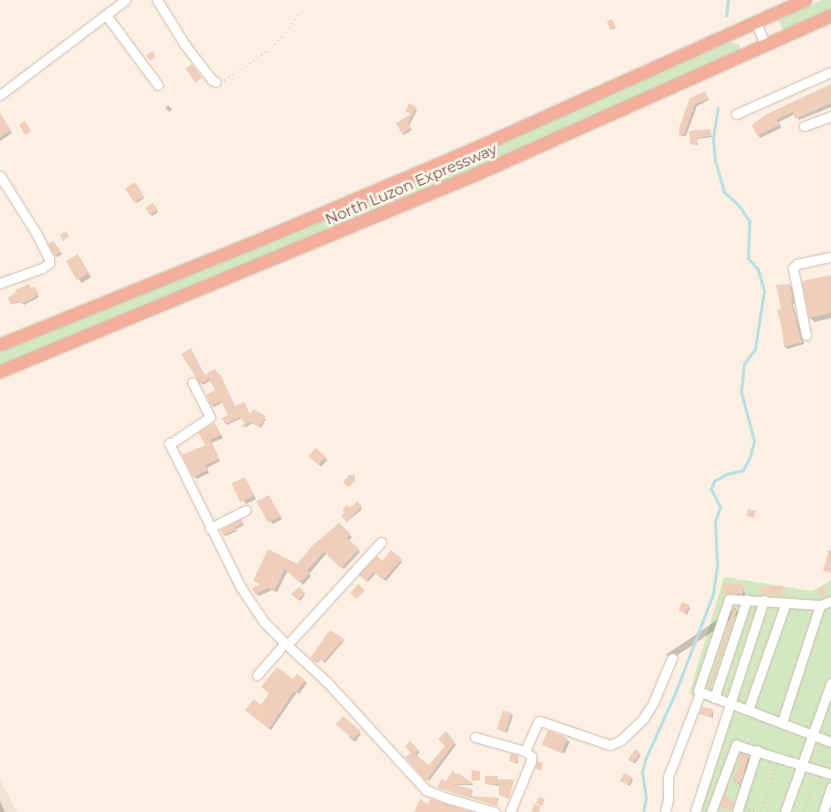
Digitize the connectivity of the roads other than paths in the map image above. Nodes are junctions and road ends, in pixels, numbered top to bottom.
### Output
1 (125, 0) edge
2 (158, 0) edge
3 (806, 0) edge
4 (106, 15) junction
5 (831, 16) edge
6 (756, 23) junction
7 (766, 46) junction
8 (831, 72) edge
9 (216, 82) road end
10 (158, 85) dead end
11 (0, 95) edge
12 (736, 114) dead end
13 (831, 116) edge
14 (804, 126) dead end
15 (0, 176) edge
16 (831, 258) edge
17 (0, 283) edge
18 (806, 335) dead end
19 (0, 345) edge
20 (0, 372) edge
21 (192, 382) dead end
22 (246, 510) dead end
23 (210, 528) junction
24 (382, 542) dead end
25 (748, 599) junction
26 (764, 600) junction
27 (831, 601) edge
28 (786, 602) junction
29 (820, 606) junction
30 (286, 644) junction
31 (672, 658) dead end
32 (257, 675) dead end
33 (831, 683) edge
34 (700, 693) junction
35 (714, 698) junction
36 (730, 704) junction
37 (748, 710) junction
38 (782, 722) junction
39 (812, 735) junction
40 (475, 737) dead end
41 (831, 742) edge
42 (756, 750) junction
43 (526, 751) junction
44 (802, 764) junction
45 (831, 774) edge
46 (831, 787) edge
47 (738, 809) edge
48 (496, 812) edge
49 (510, 812) edge
50 (665, 812) edge
51 (695, 812) edge
52 (711, 812) edge
53 (786, 812) edge
54 (823, 812) edge

1 - 4 street
2 - 9 street
3 - 6 highway, North Luzon Expressway
4 - 10 street
4 - 11 street
5 - 7 highway, North Luzon Expressway
6 - 7 street
6 - 19 highway, North Luzon Expressway
7 - 20 highway, North Luzon Expressway
8 - 12 street
13 - 14 street
15 - 17 street
16 - 18 street
21 - 23 street
22 - 23 street
23 - 30 street
24 - 30 street
25 - 26 street
25 - 34 street
25 - 35 street
26 - 28 street
26 - 36 street
27 - 29 street
28 - 29 street
28 - 37 street
29 - 38 street
30 - 32 street
30 - 48 street
31 - 43 street
33 - 39 street
34 - 35 street
34 - 50 street
35 - 36 street
36 - 37 street
36 - 51 street
37 - 38 street
38 - 39 street
39 - 41 street
39 - 44 street
40 - 43 street
42 - 44 street
42 - 47 street
42 - 52 street
43 - 49 street
44 - 45 street
44 - 53 street
46 - 54 street

